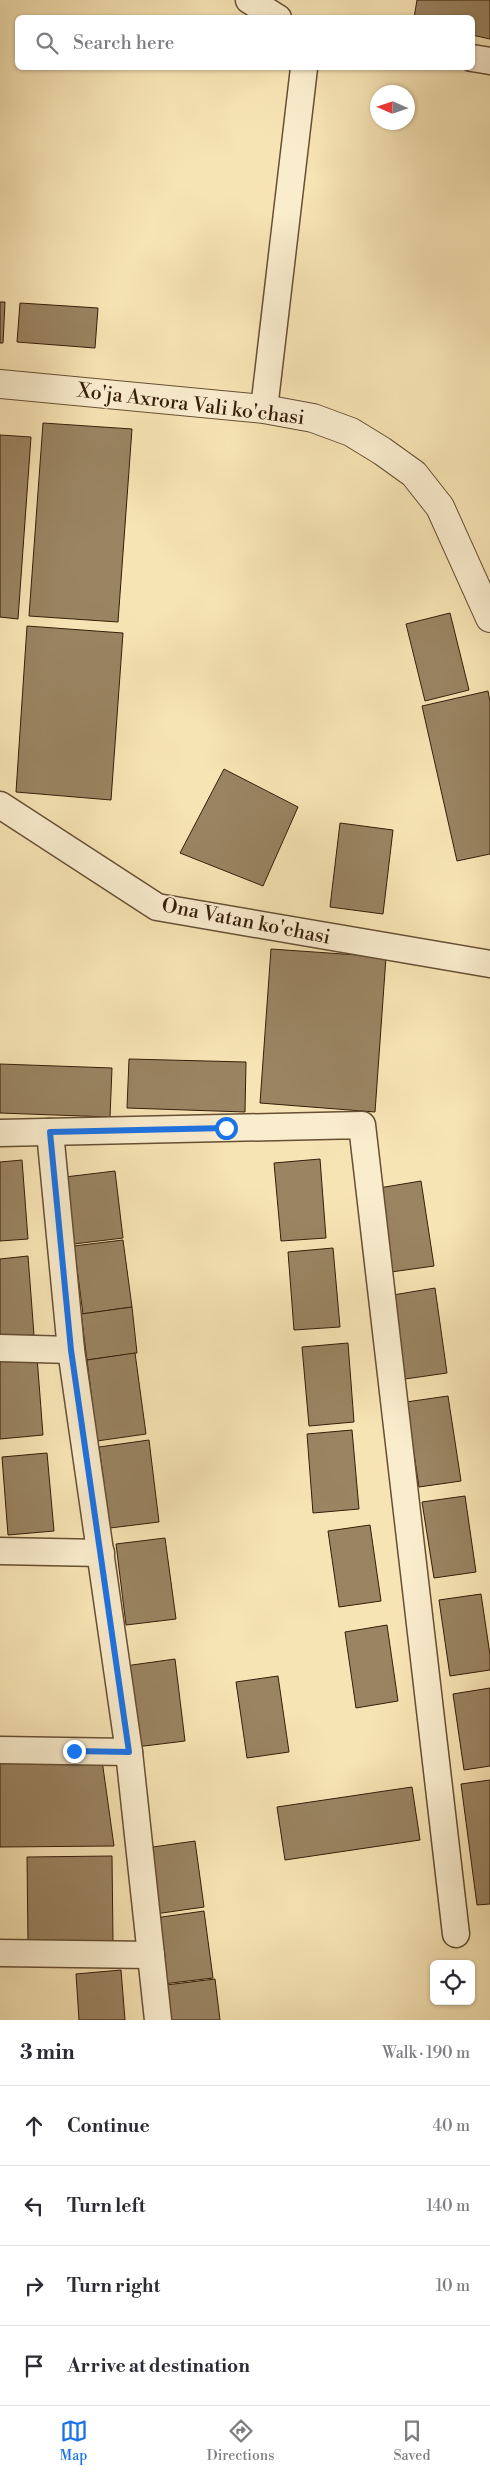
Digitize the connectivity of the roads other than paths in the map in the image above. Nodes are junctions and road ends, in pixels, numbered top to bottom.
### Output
1 (249, 0) edge
2 (273, 15) edge
3 (475, 58) edge
4 (490, 61) edge
5 (304, 70) edge
6 (0, 384) edge
7 (264, 409) junction
8 (490, 618) edge
9 (0, 805) edge
10 (490, 964) edge
11 (50, 1132) junction
12 (0, 1133) edge
13 (0, 1348) edge
14 (71, 1350) junction
15 (0, 1551) edge
16 (100, 1553) junction
17 (0, 1750) edge
18 (129, 1752) junction
19 (456, 1934) dead end
20 (0, 1953) edge
21 (150, 1955) junction
22 (158, 2020) edge

1 - 2 street
3 - 4 street
5 - 7 street
6 - 7 street, Xo'ja Axrora Vali ko'chasi
7 - 8 street, Xo'ja Axrora Vali ko'chasi
9 - 10 street, Ona Vatan ko'chasi
11 - 12 street
11 - 14 street
11 - 19 street
13 - 14 street
14 - 16 street
15 - 16 street
16 - 18 street
17 - 18 street
18 - 21 street
20 - 21 street
21 - 22 street

